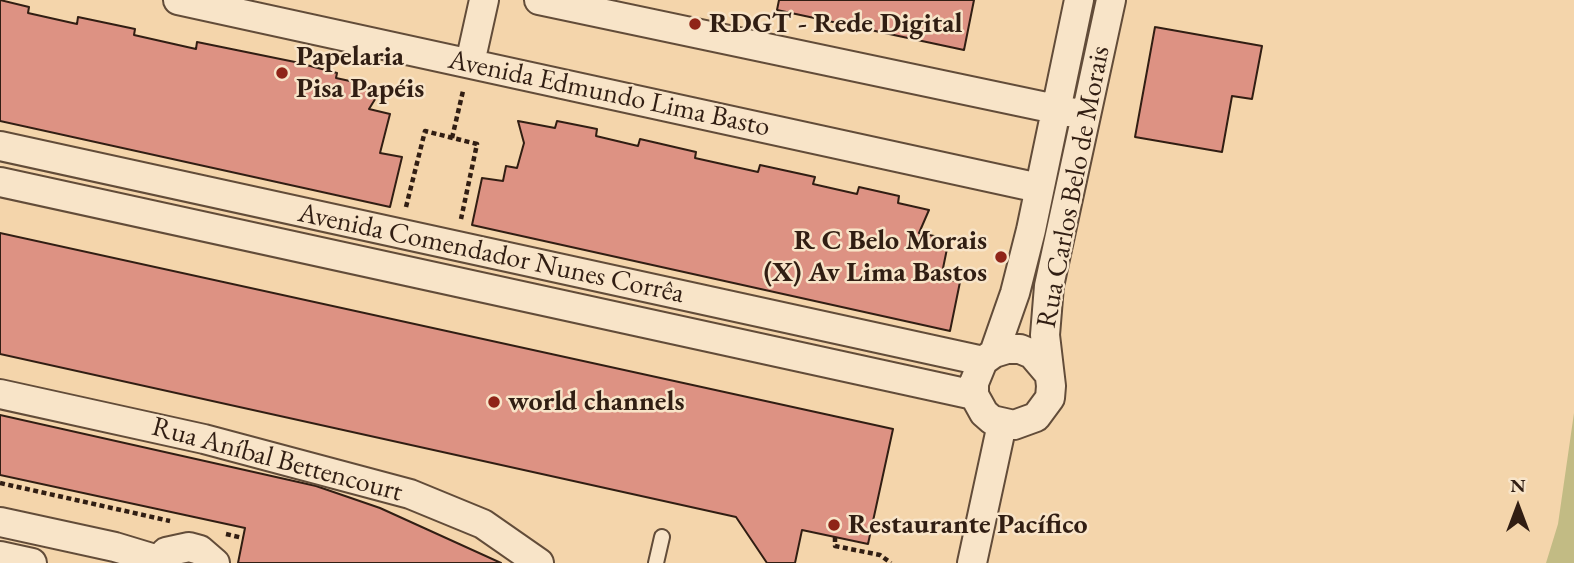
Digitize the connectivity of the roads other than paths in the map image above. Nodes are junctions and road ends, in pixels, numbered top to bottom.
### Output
1 (178, 0) edge
2 (484, 0) edge
3 (540, 0) edge
4 (1079, 0) edge
5 (1111, 0) edge
6 (470, 63) junction
7 (1056, 109) junction
8 (1084, 115) junction
9 (0, 146) edge
10 (0, 182) edge
11 (1039, 188) junction
12 (988, 357) junction
13 (1049, 374) junction
14 (0, 394) edge
15 (974, 395) junction
16 (1002, 424) junction
17 (0, 522) edge
18 (662, 537) dead end
19 (0, 556) edge
20 (157, 561) edge
21 (32, 563) edge
22 (215, 563) edge
23 (539, 563) edge
24 (656, 563) edge
25 (972, 563) edge

1 - 6 street, Avenida Edmundo Lima Basto
2 - 6 street
3 - 7 street
4 - 7 street, Rua Carlos Belo de Morais
5 - 8 street, Rua Carlos Belo de Morais
6 - 11 street, Avenida Edmundo Lima Basto
7 - 8 street
7 - 11 street, Rua Carlos Belo de Morais
8 - 13 street, Rua Carlos Belo de Morais
9 - 12 street, Avenida Comendador Nunes Corrêa
10 - 15 street, Avenida Comendador Nunes Corrêa
11 - 12 street, Rua Carlos Belo de Morais
12 - 13 street, Rua Carlos Belo de Morais
12 - 15 street
13 - 16 street, Rua Carlos Belo de Morais
14 - 23 street, Rua Aníbal Bettencourt
15 - 16 street
16 - 25 street
17 - 20 street
18 - 24 lane
19 - 21 street
20 - 22 street

